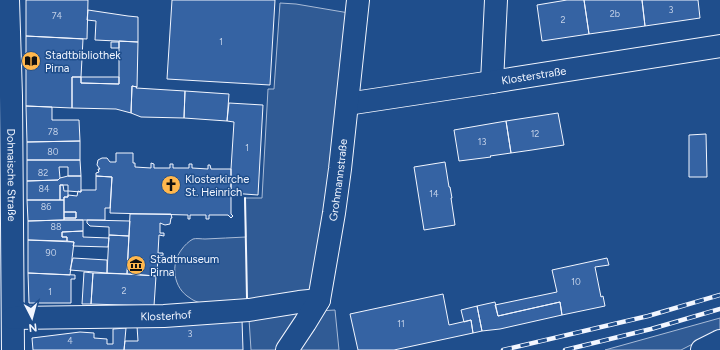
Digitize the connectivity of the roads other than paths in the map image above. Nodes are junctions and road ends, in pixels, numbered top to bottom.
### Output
1 (8, 0) edge
2 (358, 0) edge
3 (496, 0) edge
4 (720, 46) edge
5 (492, 82) junction
6 (6, 96) edge
7 (347, 104) junction
8 (6, 250) edge
9 (319, 300) junction
10 (13, 318) junction
11 (13, 350) edge
12 (287, 350) edge

1 - 6 street, Dohnaische Straße
2 - 7 street, Grohmannstraße
3 - 5 street
4 - 5 street, Klosterstraße
5 - 7 street, Klosterstraße
6 - 8 street, Dohnaische Straße
7 - 9 street, Grohmannstraße
8 - 10 street, Dohnaische Straße
9 - 10 street, Klosterhof
9 - 12 street, Grohmannstraße
10 - 11 street, Dohnaische Straße

